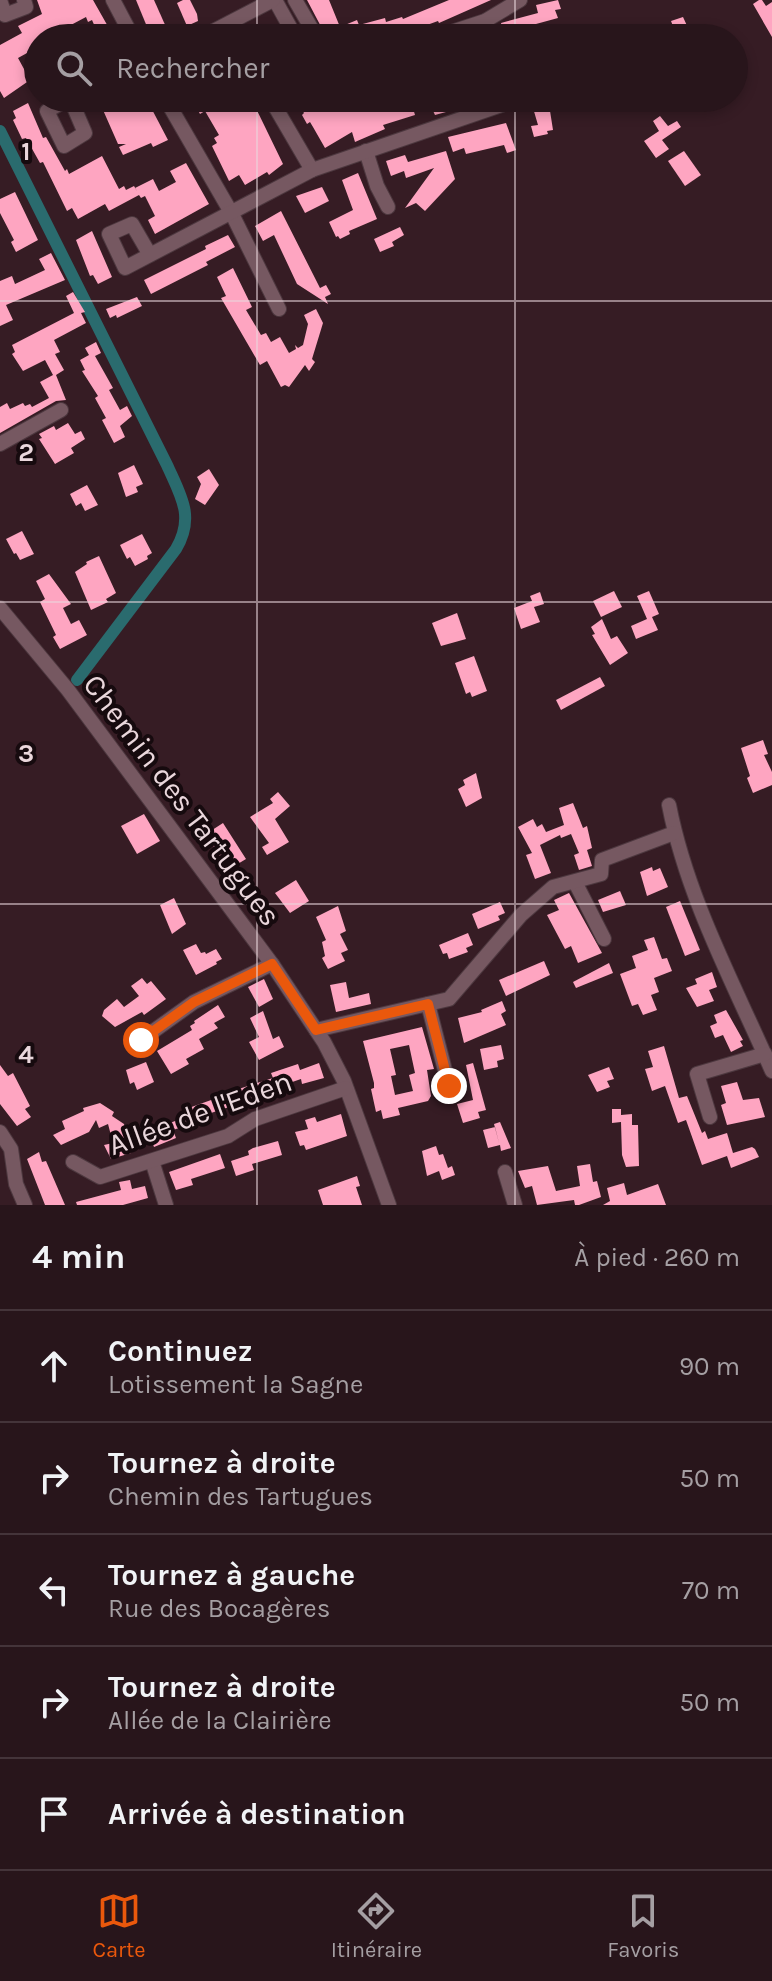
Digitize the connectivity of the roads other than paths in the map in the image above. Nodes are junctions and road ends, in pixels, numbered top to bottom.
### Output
1 (0, 0) edge
2 (24, 0) edge
3 (113, 0) edge
4 (274, 0) edge
5 (295, 0) edge
6 (520, 0) edge
7 (485, 21) junction
8 (126, 24) edge
9 (241, 24) edge
10 (288, 24) edge
11 (309, 24) edge
12 (476, 24) edge
13 (486, 24) edge
14 (173, 112) edge
15 (278, 112) edge
16 (481, 112) edge
17 (366, 151) junction
18 (312, 170) junction
19 (388, 207) dead end
20 (232, 214) junction
21 (150, 255) dead end
22 (279, 309) dead end
23 (61, 410) dead end
24 (0, 444) edge
25 (0, 608) edge
26 (669, 805) dead end
27 (674, 833) junction
28 (575, 882) junction
29 (604, 939) dead end
30 (272, 964) junction
31 (428, 1004) junction
32 (316, 1030) junction
33 (141, 1040) dead end
34 (765, 1054) junction
35 (772, 1071) edge
36 (449, 1086) dead end
37 (346, 1088) junction
38 (710, 1117) dead end
39 (0, 1132) edge
40 (152, 1161) junction
41 (73, 1162) dead end
42 (505, 1172) dead end
43 (25, 1205) edge
44 (166, 1205) edge
45 (389, 1205) edge
46 (515, 1205) edge

1 - 2 street
3 - 8 street
4 - 9 street
4 - 10 street
5 - 11 street
6 - 7 street
7 - 12 street
7 - 13 street
14 - 20 street
15 - 18 street
16 - 17 street
17 - 18 street
17 - 19 street
18 - 20 street
20 - 21 street
20 - 22 street
23 - 24 street
25 - 30 street, Chemin des Tartugues
26 - 27 street
27 - 28 street
27 - 34 street
28 - 29 street
28 - 31 street
30 - 32 street, Chemin des Tartugues
30 - 33 street
31 - 32 street
31 - 36 street
32 - 37 street, Chemin des Tartugues
34 - 35 street
34 - 38 street
37 - 40 street, Allée de l'Eden
37 - 45 street, Chemin des Tartugues
39 - 43 street
40 - 41 street, Allée de l'Eden
40 - 44 street
42 - 46 street

